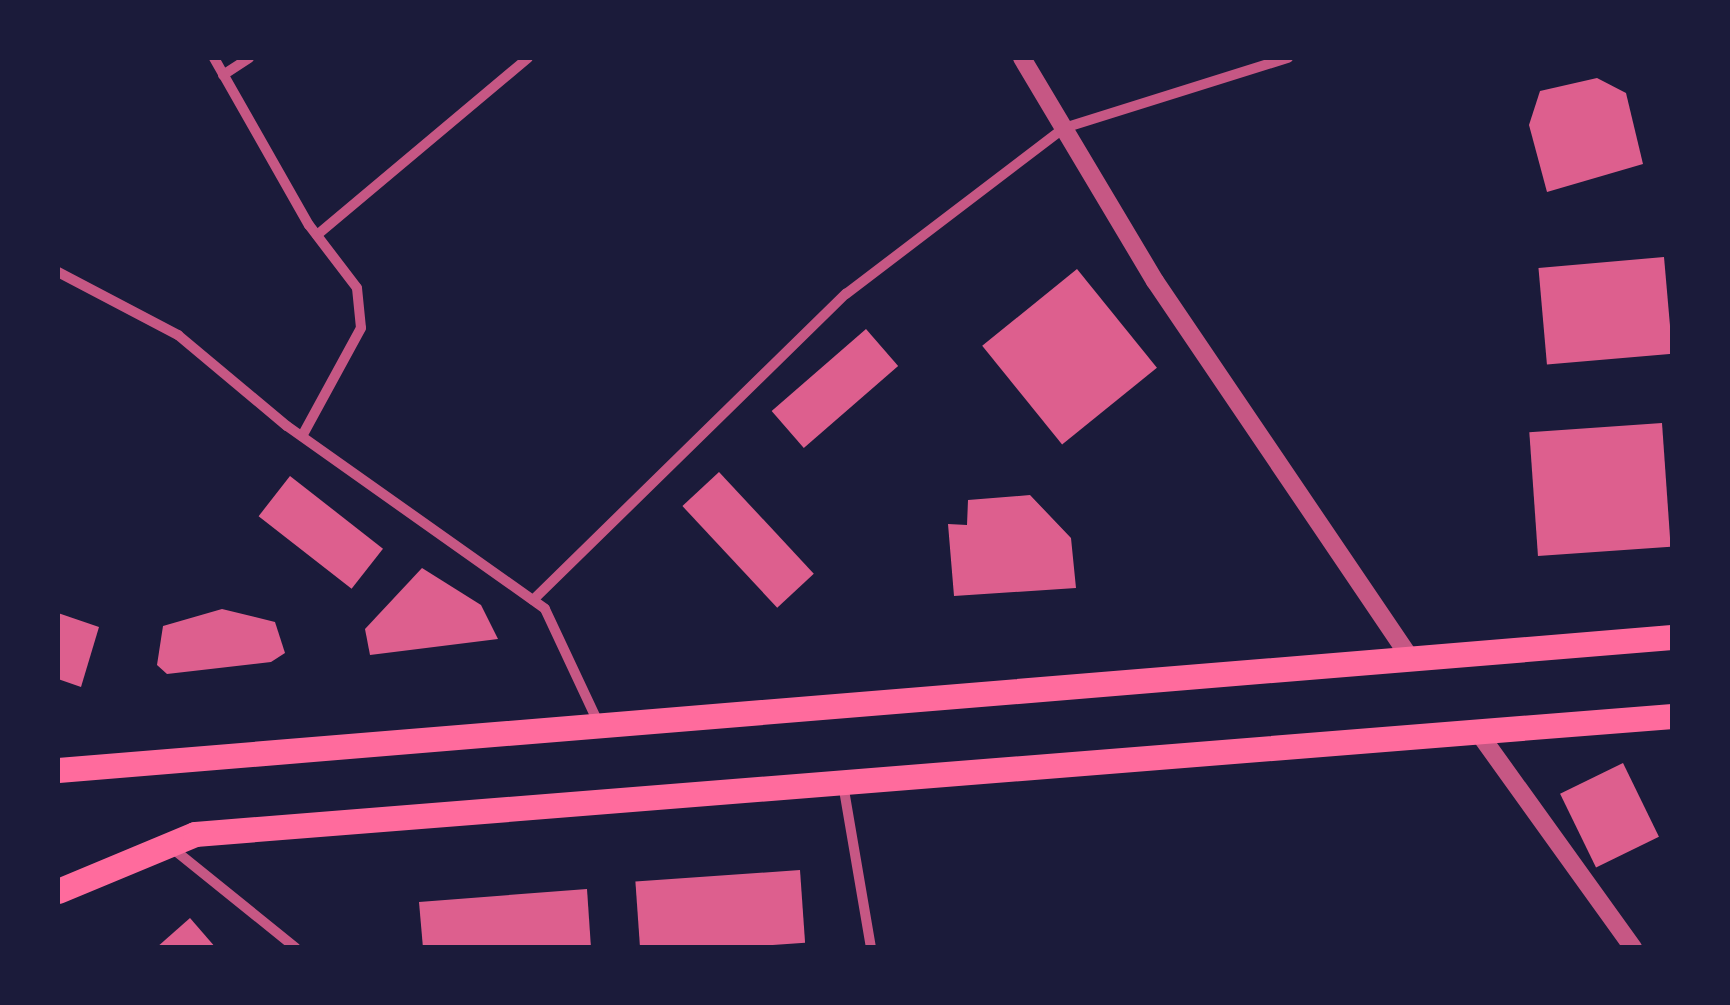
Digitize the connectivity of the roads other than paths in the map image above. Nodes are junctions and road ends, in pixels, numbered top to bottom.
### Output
1 (214, 58) edge
2 (250, 58) edge
3 (528, 58) edge
4 (1022, 58) edge
5 (1288, 58) edge
6 (223, 74) junction
7 (1064, 128) junction
8 (317, 236) junction
9 (58, 272) edge
10 (302, 436) junction
11 (533, 600) junction
12 (1672, 637) edge
13 (1409, 656) junction
14 (1672, 716) edge
15 (598, 722) junction
16 (1478, 732) junction
17 (58, 765) edge
18 (843, 782) junction
19 (168, 845) junction
20 (93, 874) junction
21 (58, 876) edge
22 (58, 890) edge
23 (296, 948) edge
24 (871, 948) edge
25 (1632, 948) edge

1 - 6 street
2 - 6 street
3 - 8 street
4 - 7 street
5 - 7 street
6 - 8 street
7 - 11 street
7 - 13 street
8 - 10 street
9 - 10 street
10 - 11 street
11 - 15 street
12 - 13 main road
13 - 15 main road
14 - 16 main road
15 - 17 main road
16 - 18 main road
16 - 25 street
18 - 19 main road
18 - 24 street
19 - 20 main road
19 - 23 street
20 - 21 main road
20 - 22 main road

